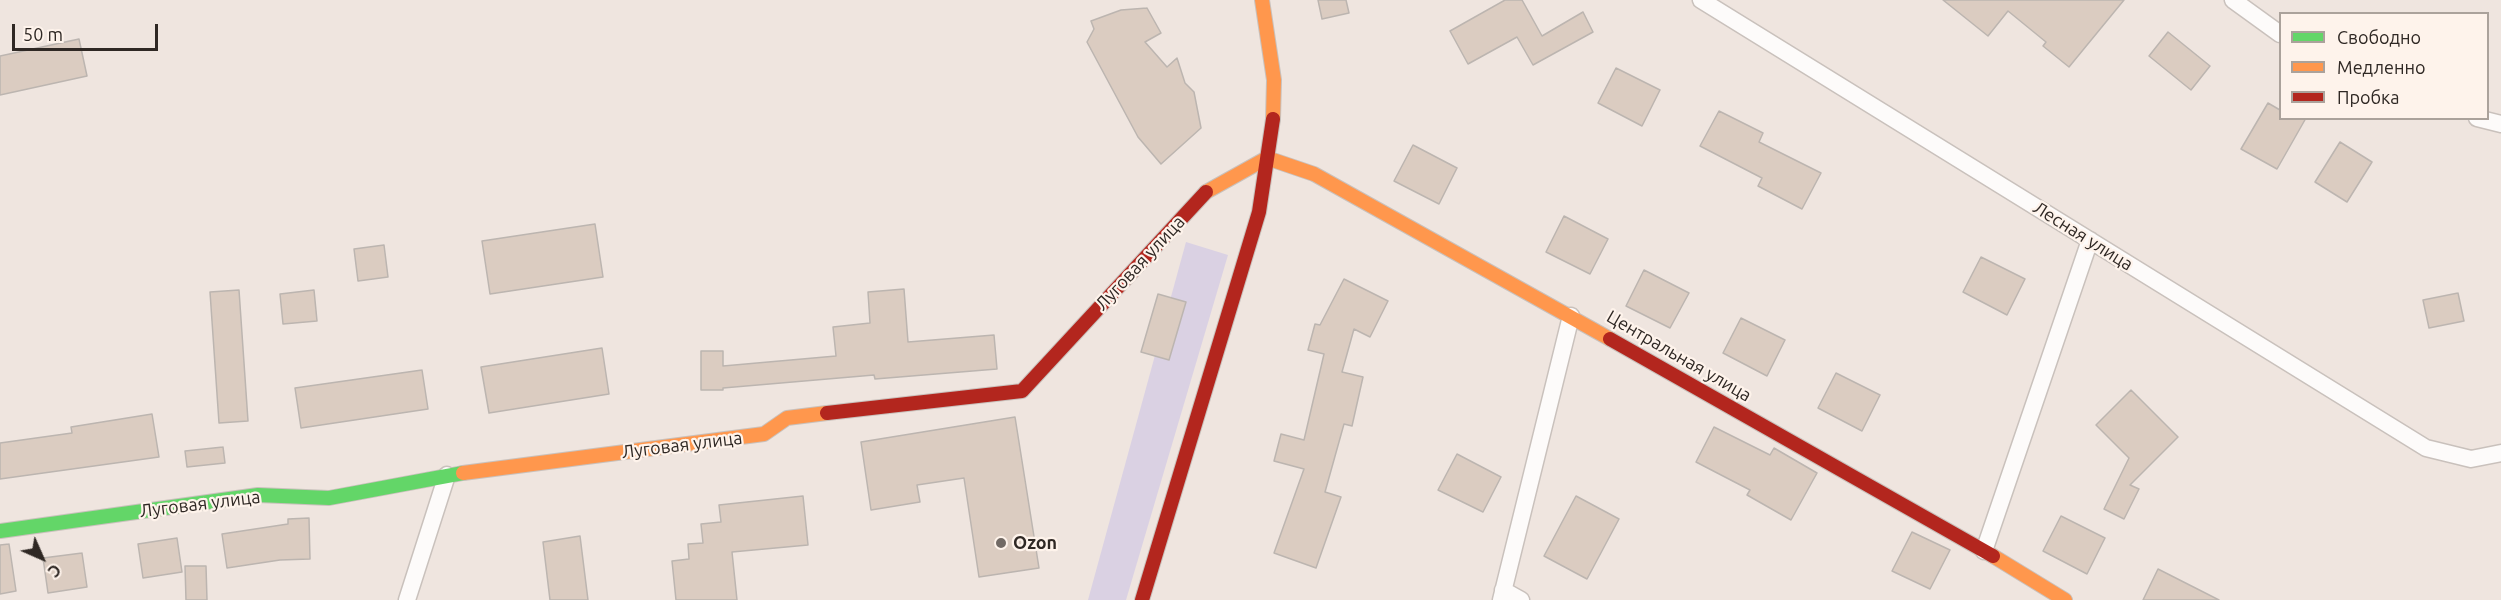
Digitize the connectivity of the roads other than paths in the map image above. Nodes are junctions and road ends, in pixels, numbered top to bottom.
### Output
1 (1262, 0) edge
2 (1701, 0) edge
3 (2233, 0) edge
4 (2279, 33) edge
5 (2485, 120) edge
6 (2501, 124) edge
7 (1267, 158) junction
8 (2090, 240) junction
9 (1571, 315) junction
10 (2501, 453) edge
11 (447, 475) junction
12 (0, 531) edge
13 (1984, 551) junction
14 (1502, 595) edge
15 (407, 600) edge
16 (1142, 600) edge
17 (1521, 600) edge
18 (2065, 600) edge

1 - 7 street
2 - 8 street, Лесная улица
3 - 4 street
5 - 6 street
7 - 9 street, Центральная улица
7 - 11 street, Луговая улица
7 - 16 street
8 - 10 street, Лесная улица
8 - 13 street
9 - 13 street, Центральная улица
9 - 14 street
11 - 12 street, Луговая улица
11 - 15 street
13 - 18 street, Центральная улица
14 - 17 street

